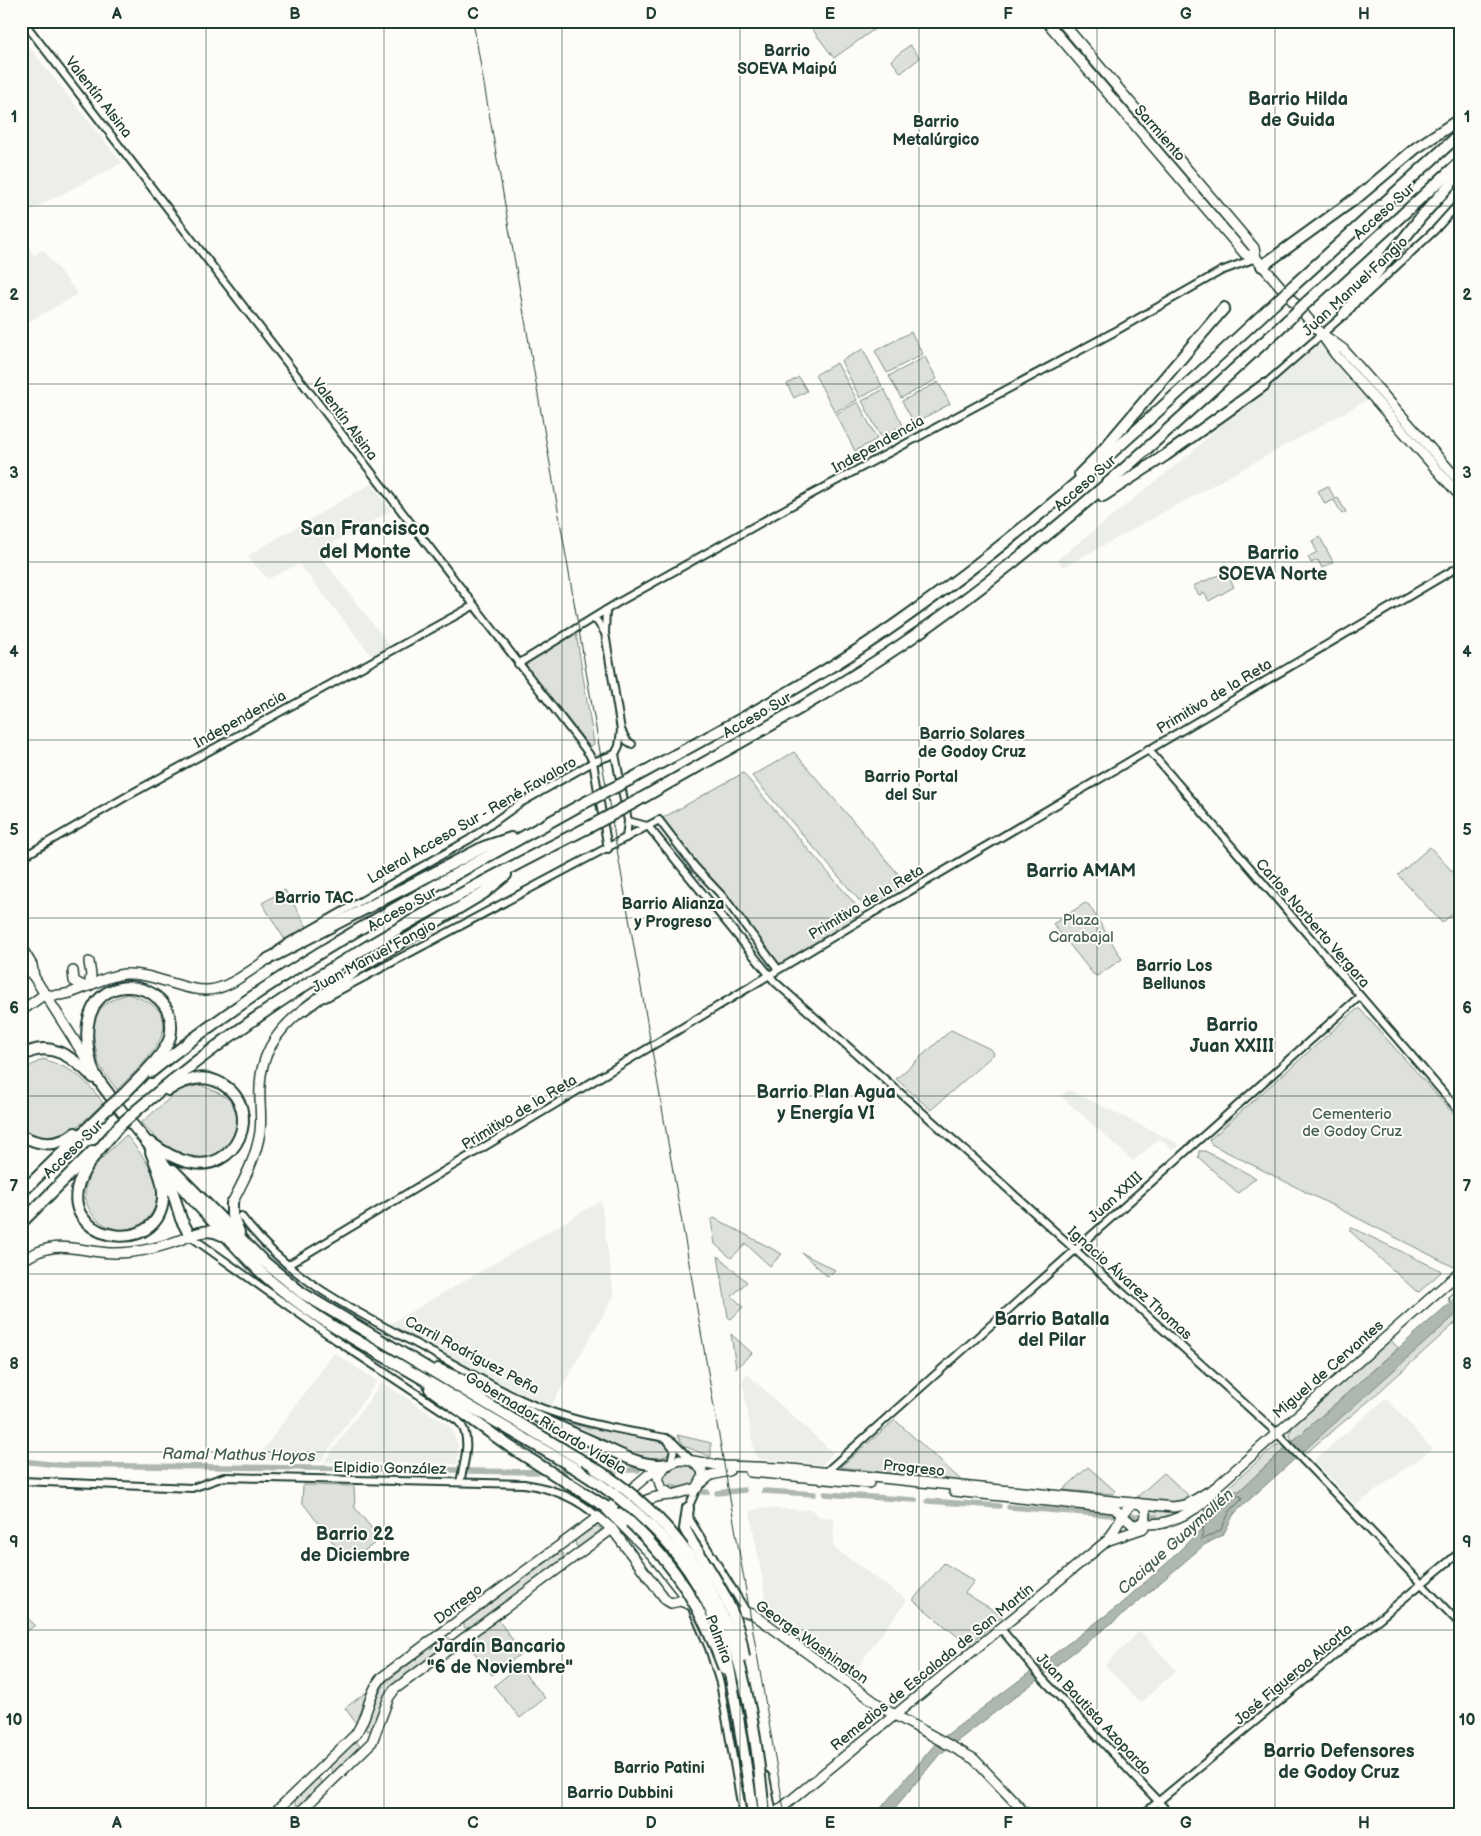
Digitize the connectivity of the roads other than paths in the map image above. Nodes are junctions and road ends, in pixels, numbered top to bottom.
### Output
1 (23, 21) edge
2 (1046, 21) edge
3 (1061, 21) edge
4 (1460, 120) edge
5 (1460, 134) edge
6 (1460, 162) edge
7 (1460, 173) edge
8 (1460, 202) edge
9 (1259, 262) junction
10 (1224, 308) dead end
11 (1344, 314) junction
12 (1322, 335) junction
13 (1264, 386) joint
14 (1460, 482) edge
15 (1460, 496) edge
16 (1460, 566) edge
17 (982, 586) junction
18 (473, 606) junction
19 (606, 610) junction
20 (592, 619) junction
21 (605, 633) junction
22 (868, 642) junction
23 (518, 664) junction
24 (621, 730) junction
25 (632, 744) dead end
26 (1148, 749) junction
27 (615, 754) junction
28 (593, 762) junction
29 (628, 821) junction
30 (648, 826) junction
31 (536, 830) junction
32 (626, 838) junction
33 (608, 849) junction
34 (21, 858) edge
35 (526, 859) junction
36 (21, 947) edge
37 (268, 959) junction
38 (89, 962) dead end
39 (21, 963) edge
40 (778, 970) junction
41 (74, 971) dead end
42 (768, 975) junction
43 (34, 977) junction
44 (87, 986) junction
45 (45, 994) junction
46 (1360, 997) junction
47 (303, 1010) junction
48 (21, 1011) edge
49 (21, 1057) edge
50 (92, 1069) junction
51 (105, 1088) junction
52 (125, 1093) junction
53 (106, 1110) junction
54 (138, 1110) junction
55 (1460, 1112) edge
56 (119, 1126) junction
57 (138, 1132) junction
58 (21, 1135) edge
59 (149, 1146) junction
60 (162, 1162) junction
61 (21, 1193) edge
62 (232, 1203) joint
63 (241, 1216) dead end
64 (21, 1223) edge
65 (190, 1236) junction
66 (241, 1245) junction
67 (1075, 1250) junction
68 (21, 1262) edge
69 (288, 1265) junction
70 (1460, 1272) edge
71 (394, 1349) junction
72 (389, 1359) junction
73 (477, 1404) junction
74 (1277, 1433) junction
75 (666, 1438) junction
76 (692, 1461) junction
77 (669, 1464) junction
78 (825, 1475) junction
79 (21, 1481) edge
80 (460, 1482) junction
81 (1216, 1487) junction
82 (697, 1488) junction
83 (672, 1495) junction
84 (1135, 1503) junction
85 (688, 1508) junction
86 (610, 1511) junction
87 (598, 1517) junction
88 (1125, 1517) junction
89 (1135, 1527) junction
90 (612, 1529) junction
91 (1108, 1540) junction
92 (1460, 1552) edge
93 (1421, 1583) junction
94 (691, 1606) junction
95 (706, 1610) dead end
96 (743, 1611) joint
97 (1460, 1624) edge
98 (1001, 1629) junction
99 (735, 1700) junction
100 (894, 1715) junction
101 (752, 1725) junction
102 (1158, 1801) junction
103 (272, 1815) edge
104 (297, 1815) edge
105 (743, 1815) edge
106 (751, 1815) edge
107 (764, 1815) edge
108 (772, 1815) edge
109 (1027, 1815) edge
110 (1142, 1815) edge
111 (1171, 1815) edge

1 - 18 street, Valentín Alsina
2 - 9 main road, Sarmiento
3 - 9 main road, Sarmiento
4 - 9 highway
5 - 22 highway, Acceso Sur, bridge
6 - 17 highway, Acceso Sur, bridge
7 - 11 highway
8 - 11 street, Juan Manuel Fangio
9 - 12 main road, Sarmiento
9 - 19 street, Independencia
10 - 22 highway
11 - 12 street, Juan Manuel Fangio
12 - 13 street, Juan Manuel Fangio
12 - 14 main road, Sarmiento
12 - 15 main road, Sarmiento
13 - 17 highway
16 - 26 street, Primitivo de la Reta
17 - 35 highway, Acceso Sur, bridge
18 - 23 street, Valentín Alsina
18 - 34 street, Independencia
19 - 20 street, Independencia
19 - 21 street
20 - 21 street
20 - 23 street, Independencia
21 - 24 street
22 - 31 highway, Acceso Sur, bridge
23 - 28 street, Valentín Alsina
24 - 25 street
24 - 27 street
26 - 40 street, Primitivo de la Reta
26 - 46 street, Carlos Norberto Vergara
27 - 28 street, Lateral Acceso Sur - René Favaloro
27 - 29 street
28 - 33 street, Valentín Alsina
28 - 37 street, Lateral Acceso Sur - René Favaloro
29 - 30 street
29 - 32 street
30 - 32 street, Juan Manuel Fangio
30 - 40 street, Juan Manuel Fangio
30 - 42 street
31 - 37 highway
31 - 52 highway, Acceso Sur
32 - 33 street, Juan Manuel Fangio
33 - 47 street, Juan Manuel Fangio
35 - 47 highway
35 - 54 highway, Acceso Sur
36 - 43 main road
37 - 44 main road
38 - 44 main road
39 - 43 main road
40 - 42 street, Primitivo de la Reta
41 - 44 main road
42 - 67 street, Ignacio Álvarez Thomas
42 - 69 street, Primitivo de la Reta
43 - 45 main road
44 - 45 main road
45 - 48 main road
45 - 50 main road
46 - 55 street, Carlos Norberto Vergara
46 - 67 street, Juan XXIII
47 - 62 main road, Juan Manuel Fangio
49 - 51 highway
50 - 51 highway
50 - 52 highway
51 - 57 highway, Gobernador Ricardo Videla
52 - 53 highway, Acceso Sur, bridge
53 - 58 highway
53 - 61 highway, Acceso Sur
54 - 56 highway, Acceso Sur, bridge
54 - 57 highway
56 - 59 highway
56 - 64 highway, Acceso Sur
57 - 59 highway, Gobernador Ricardo Videla
59 - 60 highway, Gobernador Ricardo Videla
60 - 65 highway
60 - 66 highway, Gobernador Ricardo Videla
62 - 66 highway
63 - 69 street, Carril Rodríguez Peña
65 - 66 highway
65 - 68 main road
65 - 80 street
66 - 71 highway, Gobernador Ricardo Videla
66 - 72 highway, Gobernador Ricardo Videla
67 - 74 street, Ignacio Álvarez Thomas
67 - 78 street, Juan XXIII
69 - 75 street, Carril Rodríguez Peña
70 - 74 main road, Miguel de Cervantes
71 - 73 highway, Gobernador Ricardo Videla
71 - 77 highway
72 - 73 highway, Gobernador Ricardo Videla
72 - 86 highway
73 - 99 highway, Gobernador Ricardo Videla, bridge
73 - 101 highway, Gobernador Ricardo Videla, bridge
74 - 81 main road, Miguel de Cervantes
74 - 93 street, Ignacio Álvarez Thomas
75 - 76 street, Carril Rodríguez Peña
75 - 77 street
76 - 77 main road
76 - 78 main road, Progreso
76 - 82 main road
77 - 83 main road
77 - 86 main road
78 - 82 main road, Progreso
78 - 84 main road, Progreso
78 - 88 main road, Progreso
79 - 80 street, Elpidio González
80 - 87 street, Elpidio González
81 - 84 main road, Miguel de Cervantes
81 - 89 main road, Miguel de Cervantes
82 - 83 main road
82 - 85 street
83 - 86 main road
84 - 88 main road
84 - 89 main road
85 - 96 street
85 - 101 highway, bridge
86 - 94 main road, Palmira
86 - 99 highway, bridge
87 - 90 main road
87 - 103 main road, Dorrego
88 - 89 main road
88 - 91 main road, Remedios de Escalada de San Martín
89 - 91 main road, Remedios de Escalada de San Martín
90 - 94 main road
90 - 104 main road, Dorrego
91 - 98 main road, Remedios de Escalada de San Martín
92 - 93 street, José Figueroa Alcorta
93 - 97 street, Ignacio Álvarez Thomas
93 - 102 street, José Figueroa Alcorta
94 - 95 main road
94 - 105 street, Palmira
96 - 100 main road, George Washington
98 - 100 main road, Remedios de Escalada de San Martín
98 - 102 street, Juan Bautista Azopardo
99 - 106 highway, Gobernador Ricardo Videla, bridge
100 - 108 main road, Remedios de Escalada de San Martín
100 - 109 main road, George Washington
101 - 107 highway, Gobernador Ricardo Videla, bridge
101 - 108 highway, bridge
102 - 110 street, José Figueroa Alcorta
102 - 111 street, Juan Bautista Azopardo

